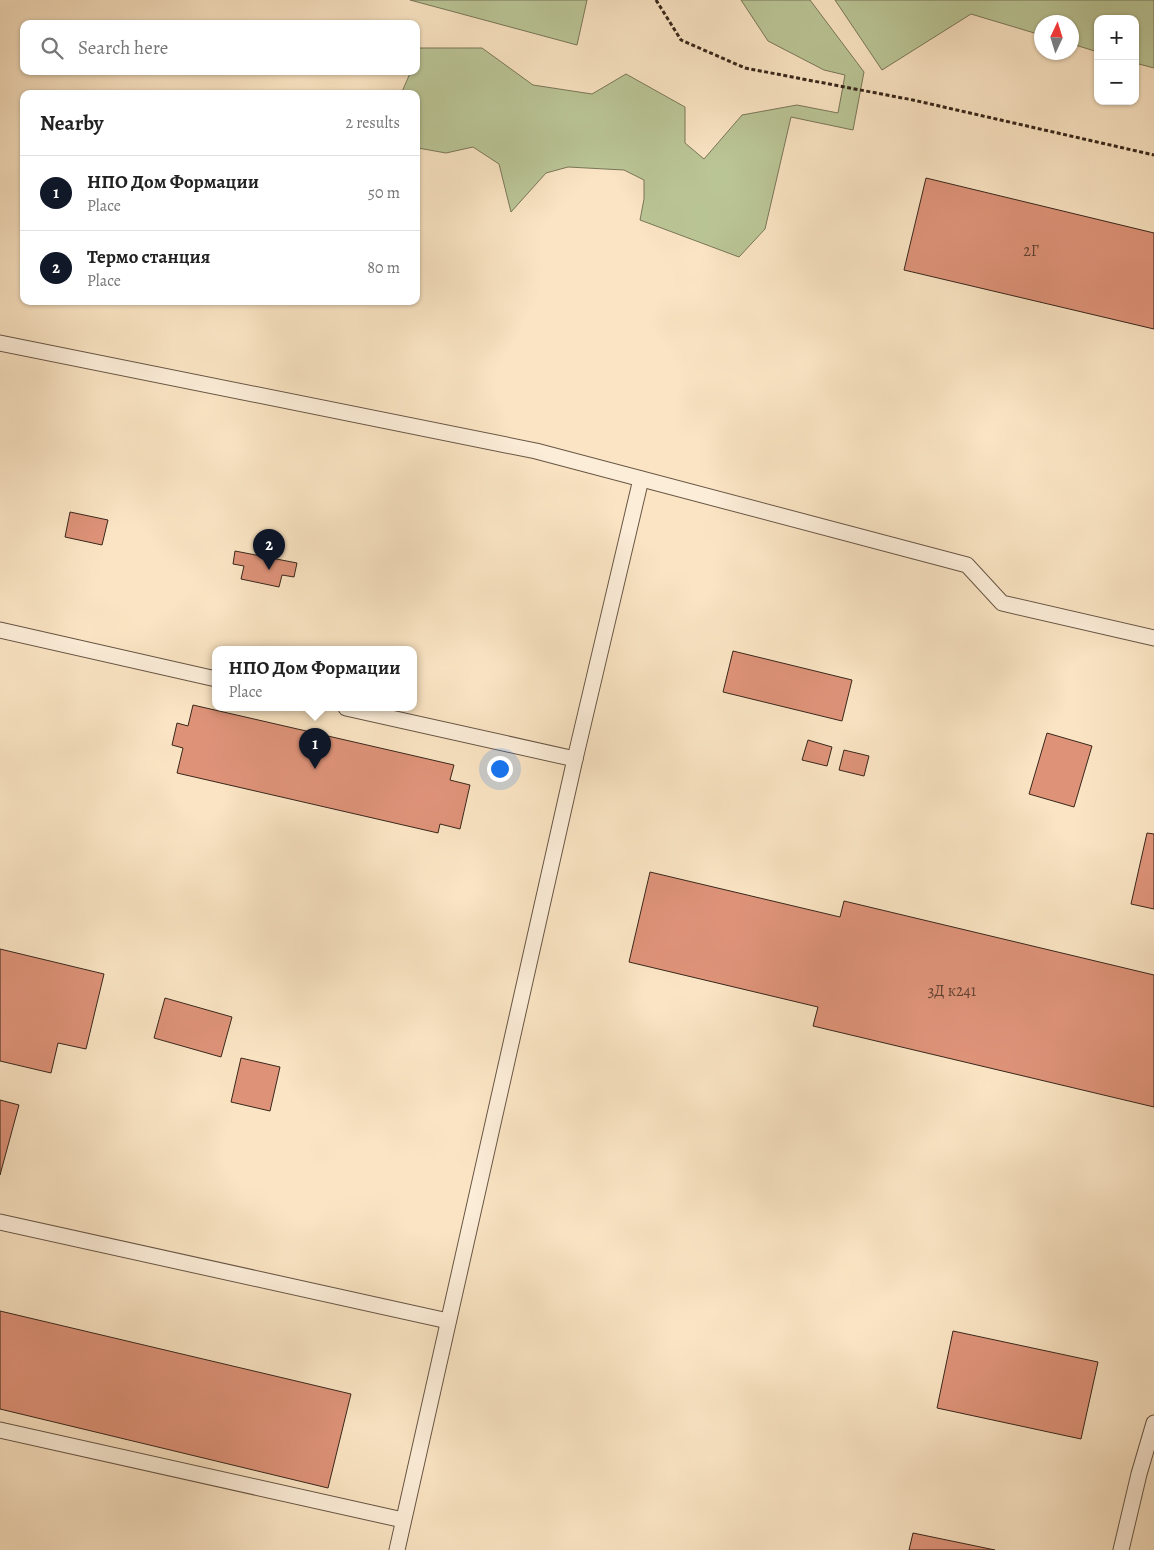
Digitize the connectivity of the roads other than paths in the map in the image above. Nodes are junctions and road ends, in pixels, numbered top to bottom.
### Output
1 (0, 343) edge
2 (641, 479) junction
3 (0, 630) edge
4 (1154, 638) edge
5 (212, 678) edge
6 (359, 711) edge
7 (575, 759) junction
8 (0, 1222) edge
9 (448, 1321) junction
10 (1154, 1423) edge
11 (0, 1430) edge
12 (403, 1520) junction
13 (397, 1550) edge
14 (1122, 1550) edge

1 - 2 lane
2 - 4 lane
2 - 7 lane
3 - 5 lane
6 - 7 lane
7 - 9 lane
8 - 9 lane
9 - 12 lane
10 - 14 lane
11 - 12 lane
12 - 13 lane

